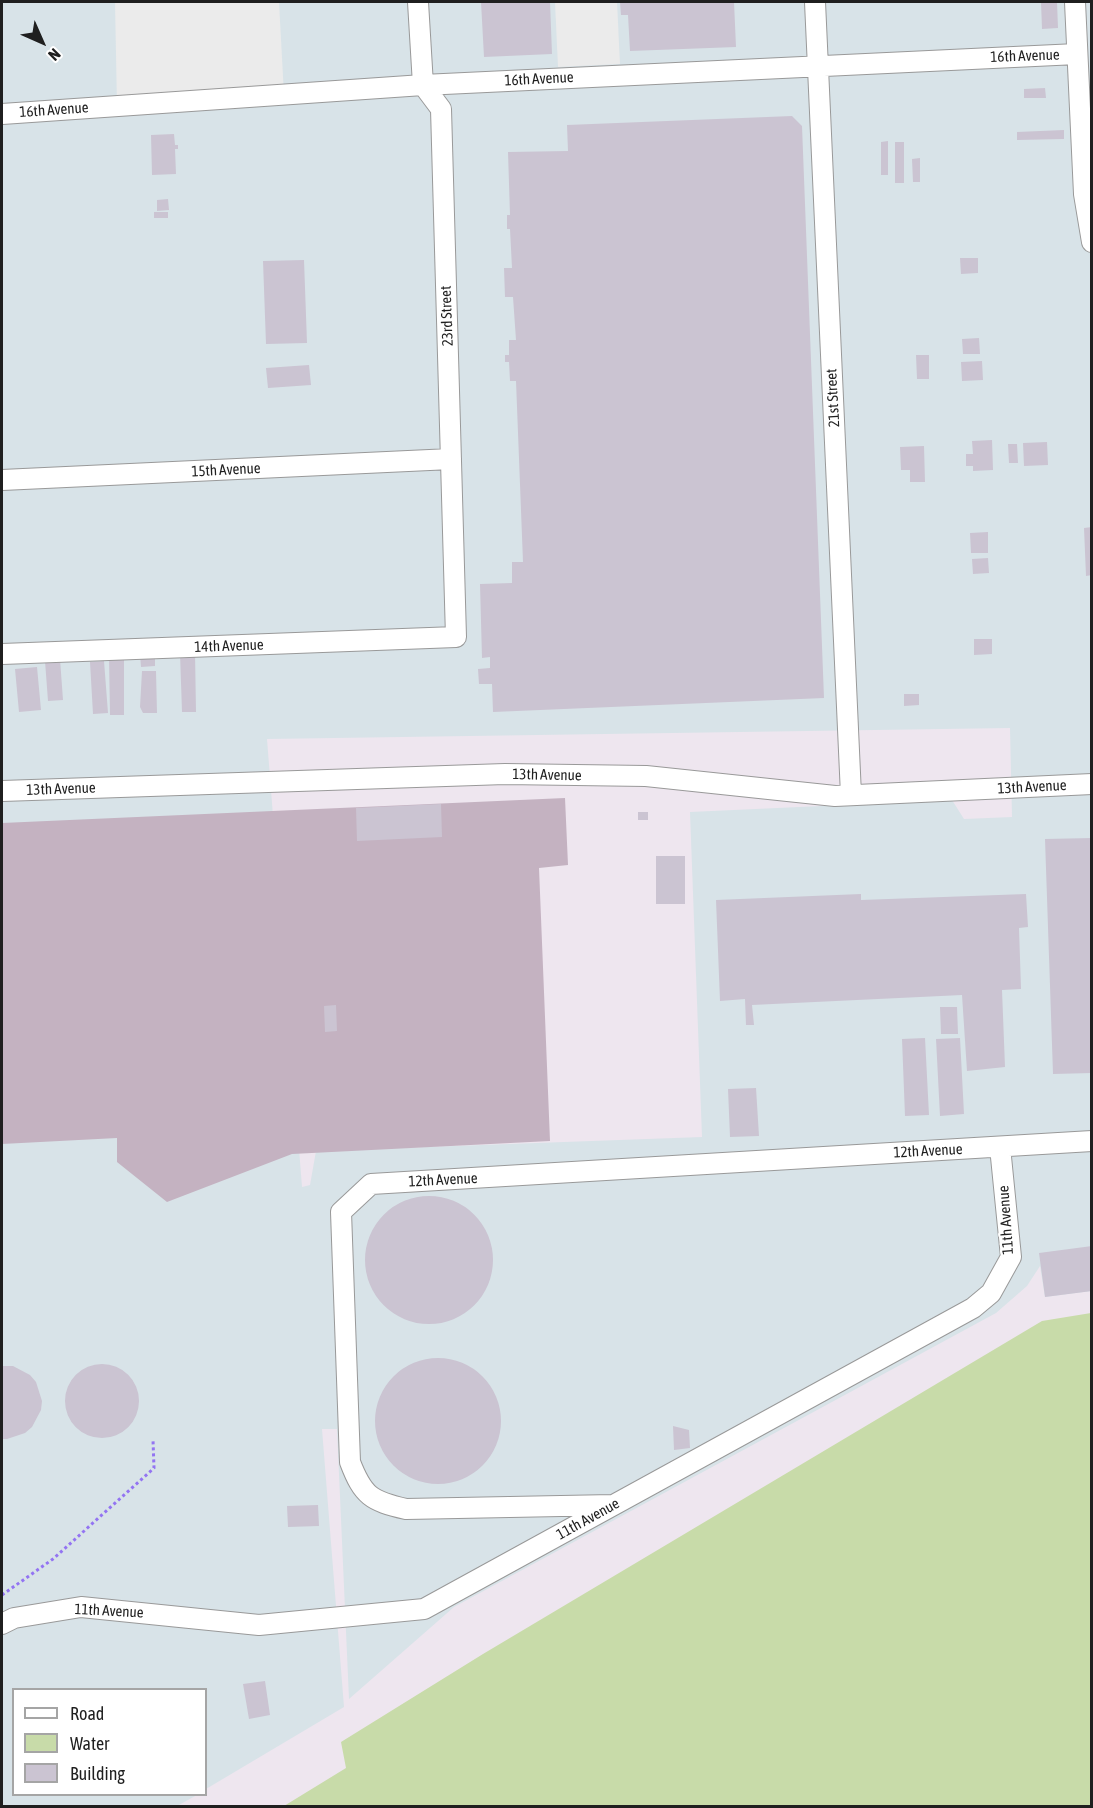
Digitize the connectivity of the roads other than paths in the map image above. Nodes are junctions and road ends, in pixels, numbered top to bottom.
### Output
1 (418, 2) edge
2 (815, 2) edge
3 (1075, 2) edge
4 (1077, 54) junction
5 (817, 65) junction
6 (423, 85) junction
7 (2, 114) edge
8 (1092, 242) edge
9 (451, 459) junction
10 (2, 480) edge
11 (456, 637) joint
12 (2, 654) edge
13 (1092, 784) edge
14 (2, 791) edge
15 (851, 795) junction
16 (1092, 1141) edge
17 (1000, 1147) junction
18 (613, 1505) junction
19 (2, 1624) edge

1 - 6 lane
2 - 5 lane, 21st Street
3 - 4 lane
4 - 5 lane, 16th Avenue
4 - 8 lane
5 - 6 lane, 16th Avenue
5 - 15 lane, 21st Street
6 - 7 lane, 16th Avenue
6 - 9 lane, 23rd Street
9 - 10 lane, 15th Avenue
9 - 11 lane, 23rd Street
11 - 12 lane, 14th Avenue
13 - 15 lane, 13th Avenue
14 - 15 lane, 13th Avenue
16 - 17 lane, 12th Avenue
17 - 18 lane, 11th Avenue
17 - 18 lane, 12th Avenue
18 - 19 lane, 11th Avenue

